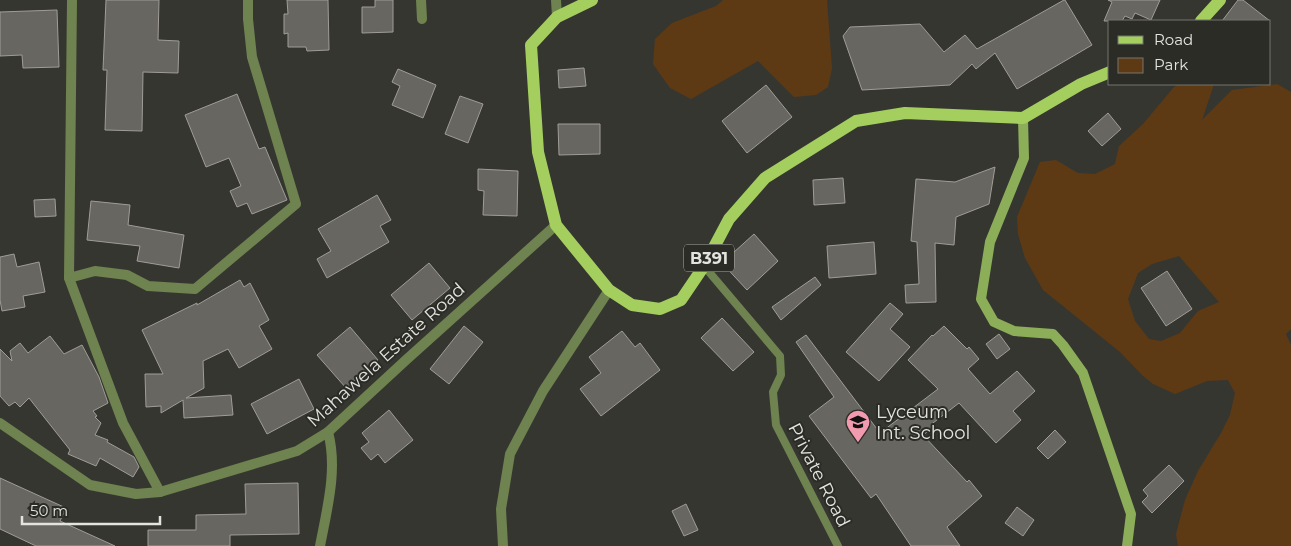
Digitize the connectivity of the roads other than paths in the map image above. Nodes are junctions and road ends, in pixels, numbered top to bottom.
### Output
1 (72, 0) edge
2 (248, 0) edge
3 (421, 0) edge
4 (556, 0) edge
5 (592, 0) edge
6 (1220, 0) edge
7 (557, 16) junction
8 (422, 19) dead end
9 (1202, 20) edge
10 (1108, 73) edge
11 (1023, 118) junction
12 (556, 225) junction
13 (704, 266) junction
14 (69, 278) junction
15 (609, 290) junction
16 (0, 423) edge
17 (328, 432) junction
18 (160, 492) junction
19 (320, 546) edge
20 (503, 546) edge
21 (838, 546) edge
22 (1127, 546) edge

1 - 14 street
2 - 14 street
3 - 8 street
4 - 7 street
5 - 7 main road, B391
6 - 9 main road
7 - 12 main road, B391
10 - 11 main road
11 - 13 main road, B391
11 - 22 street
12 - 15 main road, B391
12 - 17 street, Mahawela Estate Road
13 - 15 main road, B391
13 - 21 lane, Private Road
14 - 18 street
15 - 20 street
16 - 18 street, Mahawela Estate Road
17 - 18 street, Mahawela Estate Road
17 - 19 street

